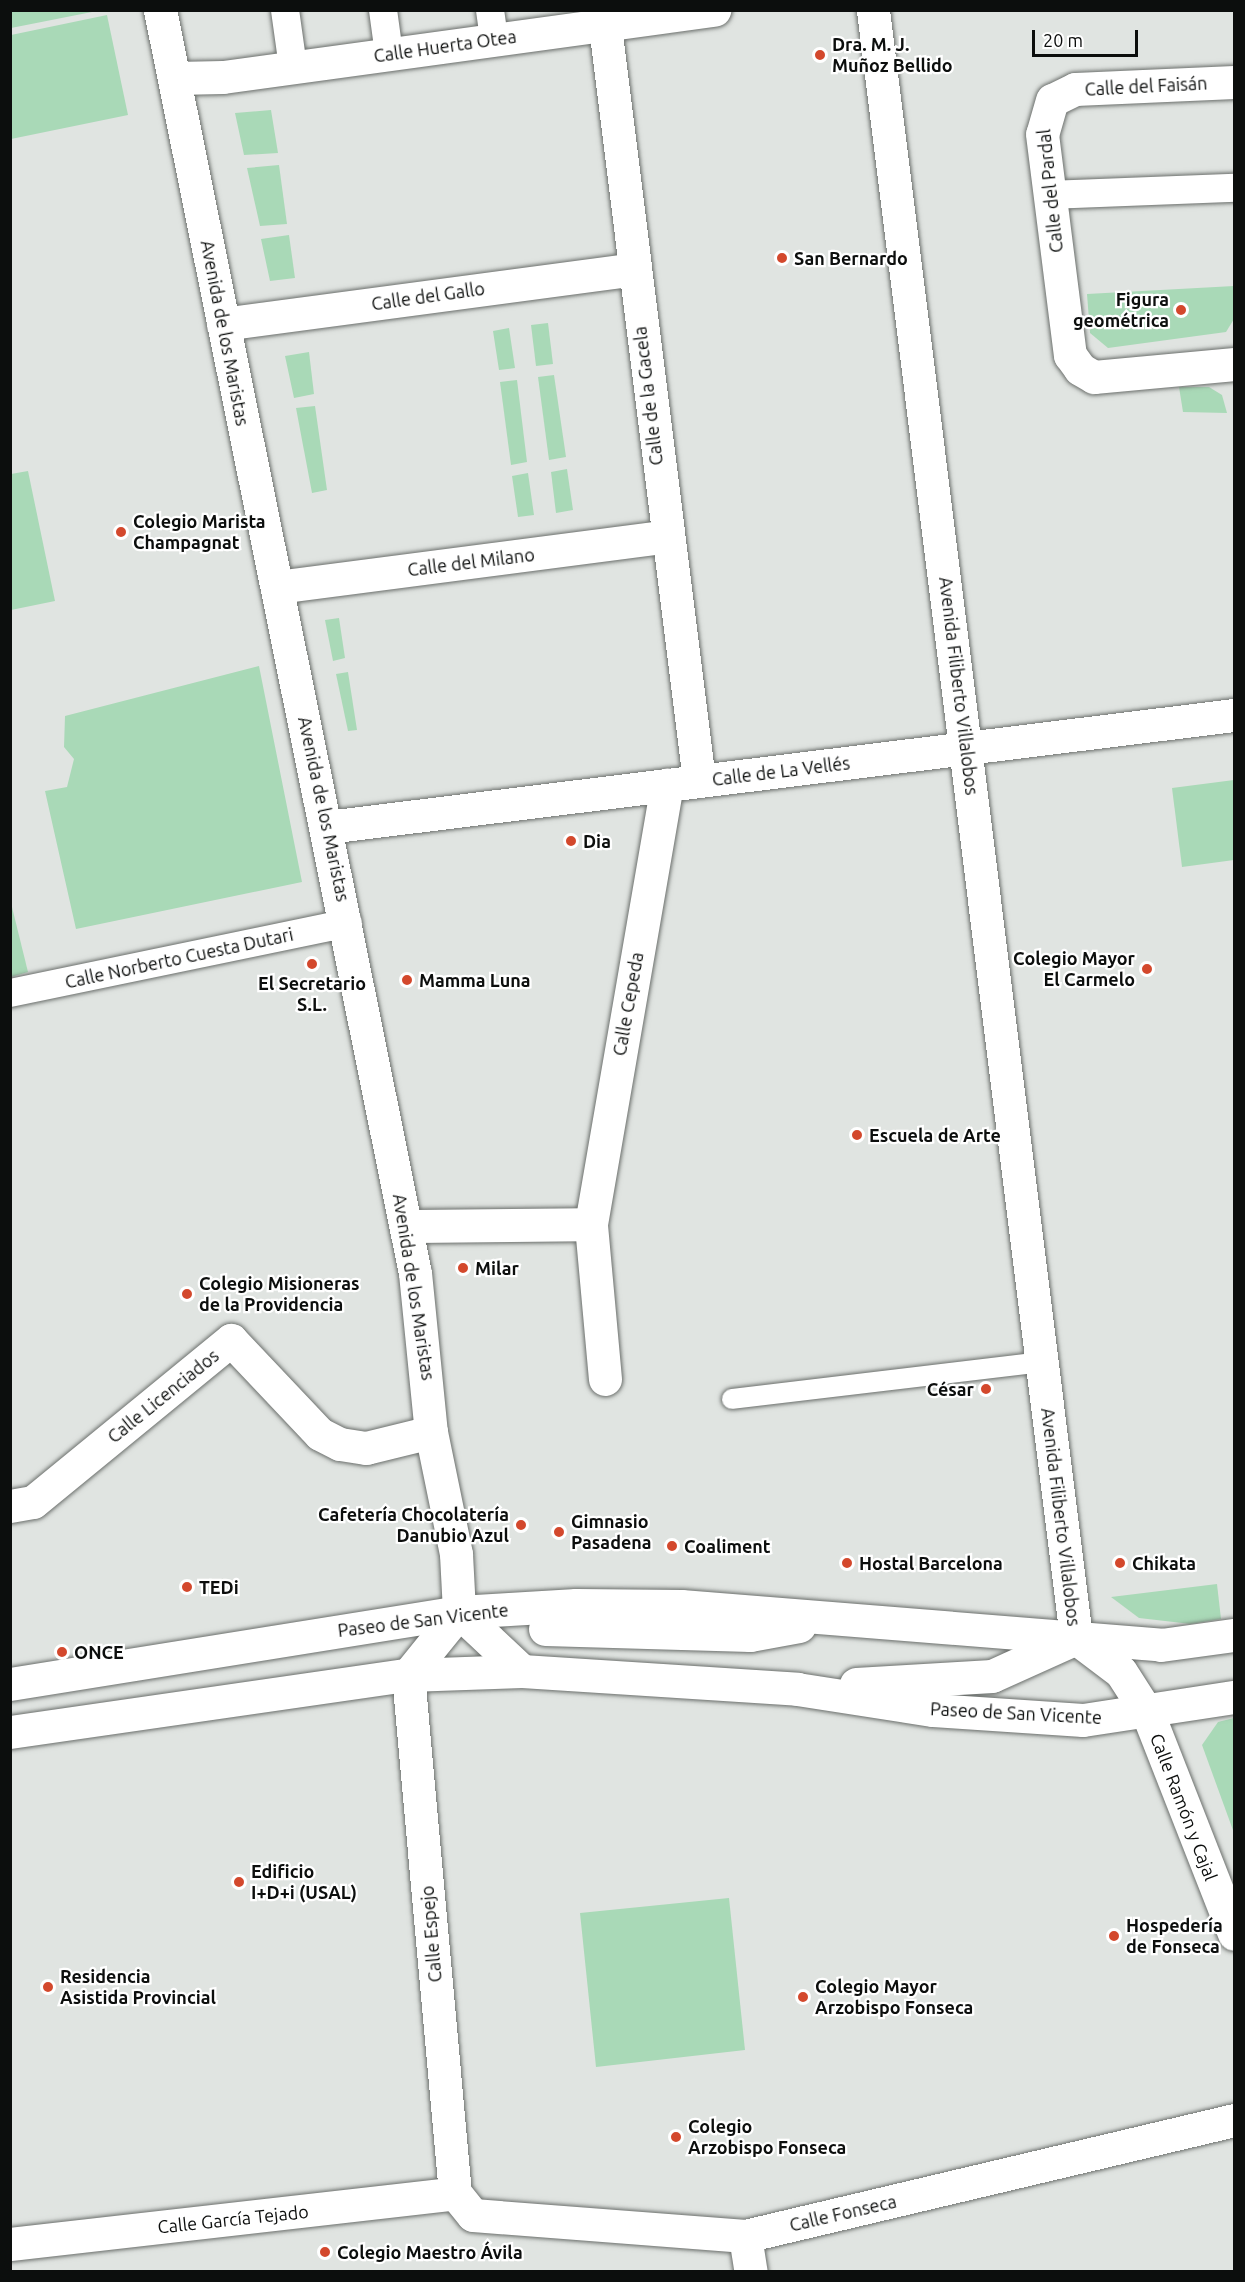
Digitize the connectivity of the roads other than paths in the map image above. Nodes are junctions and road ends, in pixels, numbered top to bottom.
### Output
1 (160, 10) edge
2 (285, 10) edge
3 (383, 10) edge
4 (714, 10) edge
5 (873, 10) edge
6 (604, 17) edge
7 (492, 25) edge
8 (389, 54) junction
9 (293, 68) junction
10 (175, 78) junction
11 (1234, 82) edge
12 (1059, 94) joint
13 (1234, 188) edge
14 (1049, 195) junction
15 (633, 269) junction
16 (223, 324) junction
17 (1234, 364) edge
18 (664, 537) junction
19 (277, 587) junction
20 (1234, 715) edge
21 (967, 748) junction
22 (699, 781) junction
23 (667, 785) junction
24 (327, 827) junction
25 (348, 923) junction
26 (10, 993) edge
27 (591, 1224) junction
28 (407, 1226) junction
29 (1041, 1362) junction
30 (605, 1379) dead end
31 (732, 1399) dead end
32 (431, 1432) junction
33 (10, 1506) edge
34 (461, 1625) junction
35 (1234, 1635) edge
36 (1076, 1638) junction
37 (522, 1671) junction
38 (408, 1675) junction
39 (10, 1684) edge
40 (797, 1689) junction
41 (1234, 1697) edge
42 (1148, 1714) junction
43 (10, 1732) edge
44 (1234, 1934) edge
45 (1234, 2120) edge
46 (455, 2193) junction
47 (745, 2236) junction
48 (10, 2244) edge
49 (751, 2271) edge

1 - 10 main road, Avenida de los Maristas
2 - 9 street
3 - 8 street
4 - 6 main road, Calle Huerta Otea
5 - 21 main road, Avenida Filiberto Villalobos
6 - 7 main road, Calle Huerta Otea
6 - 15 main road, Calle de la Gacela
7 - 8 main road, Calle Huerta Otea
8 - 9 main road, Calle Huerta Otea
9 - 10 main road, Calle Huerta Otea
10 - 16 main road, Avenida de los Maristas
11 - 12 main road, Calle del Faisán
12 - 14 main road, Calle del Pardal
13 - 14 street
14 - 17 main road, Calle del Pardal
15 - 16 main road, Calle del Gallo
15 - 18 main road, Calle de la Gacela
16 - 19 main road, Avenida de los Maristas
18 - 19 main road, Calle del Milano
18 - 22 main road, Calle de la Gacela
19 - 24 main road, Avenida de los Maristas
20 - 21 main road, Calle de La Vellés
21 - 22 main road, Calle de La Vellés
21 - 29 main road, Avenida Filiberto Villalobos
22 - 23 main road, Calle de La Vellés
23 - 24 main road, Calle de La Vellés
23 - 27 main road, Calle Cepeda
24 - 25 main road, Avenida de los Maristas
25 - 26 street, Calle Norberto Cuesta Dutari
25 - 28 main road, Avenida de los Maristas
27 - 28 main road
27 - 30 main road, Calle Cepeda
28 - 32 main road, Avenida de los Maristas
29 - 31 lane
29 - 36 main road, Avenida Filiberto Villalobos
32 - 33 main road, Calle Licenciados
32 - 34 main road, Avenida de los Maristas
34 - 36 main road, Paseo de San Vicente
34 - 37 main road
34 - 38 main road
34 - 39 main road, Paseo de San Vicente
35 - 36 main road, Paseo de San Vicente
36 - 40 main road, Paseo de San Vicente
36 - 42 main road, Avenida Filiberto Villalobos
37 - 38 main road, Paseo de San Vicente
37 - 40 main road, Paseo de San Vicente
38 - 43 main road, Paseo de San Vicente
38 - 46 main road, Calle Espejo
40 - 42 main road, Paseo de San Vicente
41 - 42 main road, Paseo de San Vicente
42 - 44 main road, Calle Ramón y Cajal
45 - 47 main road, Calle Fonseca
46 - 47 main road, Calle Fonseca
46 - 48 main road, Calle García Tejado
47 - 49 main road

